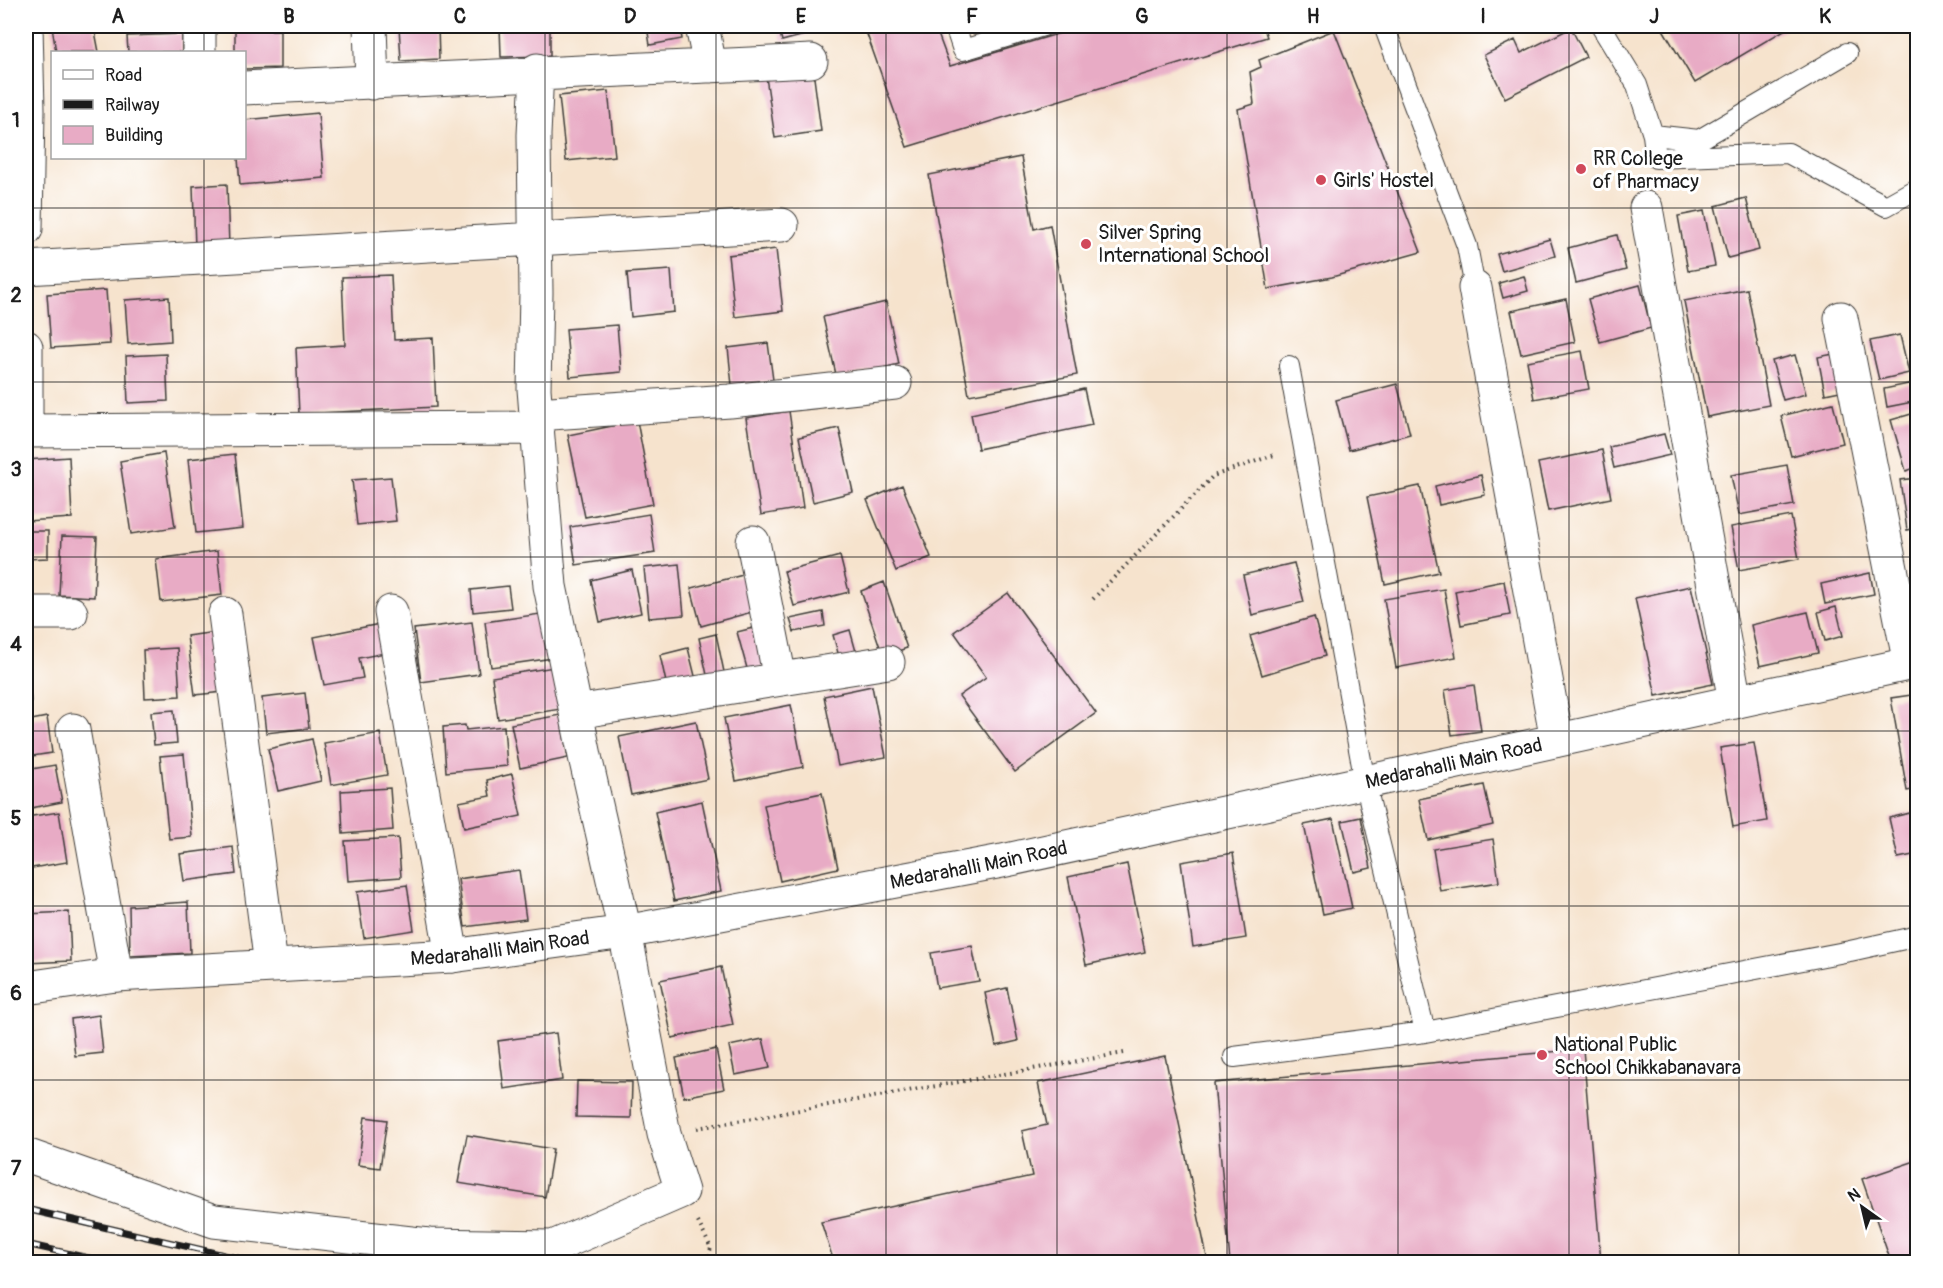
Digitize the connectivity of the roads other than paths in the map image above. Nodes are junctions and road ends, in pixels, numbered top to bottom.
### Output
1 (26, 26) edge
2 (199, 26) edge
3 (370, 26) edge
4 (702, 26) edge
5 (955, 26) edge
6 (1043, 26) edge
7 (1384, 26) edge
8 (1601, 26) edge
9 (199, 51) edge
10 (1847, 53) dead end
11 (811, 61) dead end
12 (710, 66) junction
13 (537, 72) junction
14 (372, 83) junction
15 (246, 88) edge
16 (1653, 135) junction
17 (1917, 188) edge
18 (1646, 208) dead end
19 (782, 225) dead end
20 (26, 229) edge
21 (535, 238) junction
22 (26, 267) edge
23 (1475, 288) joint
24 (1841, 318) dead end
25 (26, 347) edge
26 (1289, 366) dead end
27 (895, 384) dead end
28 (537, 421) junction
29 (26, 431) edge
30 (753, 542) dead end
31 (391, 612) dead end
32 (26, 613) edge
33 (71, 613) dead end
34 (225, 614) dead end
35 (888, 662) dead end
36 (1914, 663) edge
37 (780, 679) junction
38 (1735, 702) junction
39 (576, 712) junction
40 (73, 730) dead end
41 (1557, 740) junction
42 (1365, 782) junction
43 (625, 932) junction
44 (1917, 936) edge
45 (452, 956) junction
46 (271, 964) junction
47 (116, 975) junction
48 (26, 988) edge
49 (1425, 1032) junction
50 (1234, 1058) dead end
51 (26, 1155) edge

1 - 20 street
2 - 9 street
3 - 14 street
4 - 12 street
5 - 6 lane
7 - 23 lane
8 - 16 lane
10 - 16 lane
11 - 12 street
12 - 13 street
13 - 14 street
13 - 21 street
14 - 15 street
16 - 17 lane
18 - 38 street
19 - 21 street
21 - 22 street
21 - 28 street
23 - 41 street
24 - 36 street
25 - 29 street
26 - 42 lane
27 - 28 street
28 - 29 street
28 - 39 street
30 - 37 street
31 - 45 street
32 - 33 street
34 - 46 street
35 - 37 street
36 - 38 street, Medarahalli Main Road
37 - 39 street
38 - 41 street, Medarahalli Main Road
39 - 43 street
40 - 47 street
41 - 42 street, Medarahalli Main Road
42 - 43 street, Medarahalli Main Road
42 - 49 lane
43 - 45 street, Medarahalli Main Road
43 - 51 street
44 - 49 lane
45 - 46 street, Medarahalli Main Road
46 - 47 street, Medarahalli Main Road
47 - 48 street, Medarahalli Main Road
49 - 50 lane

